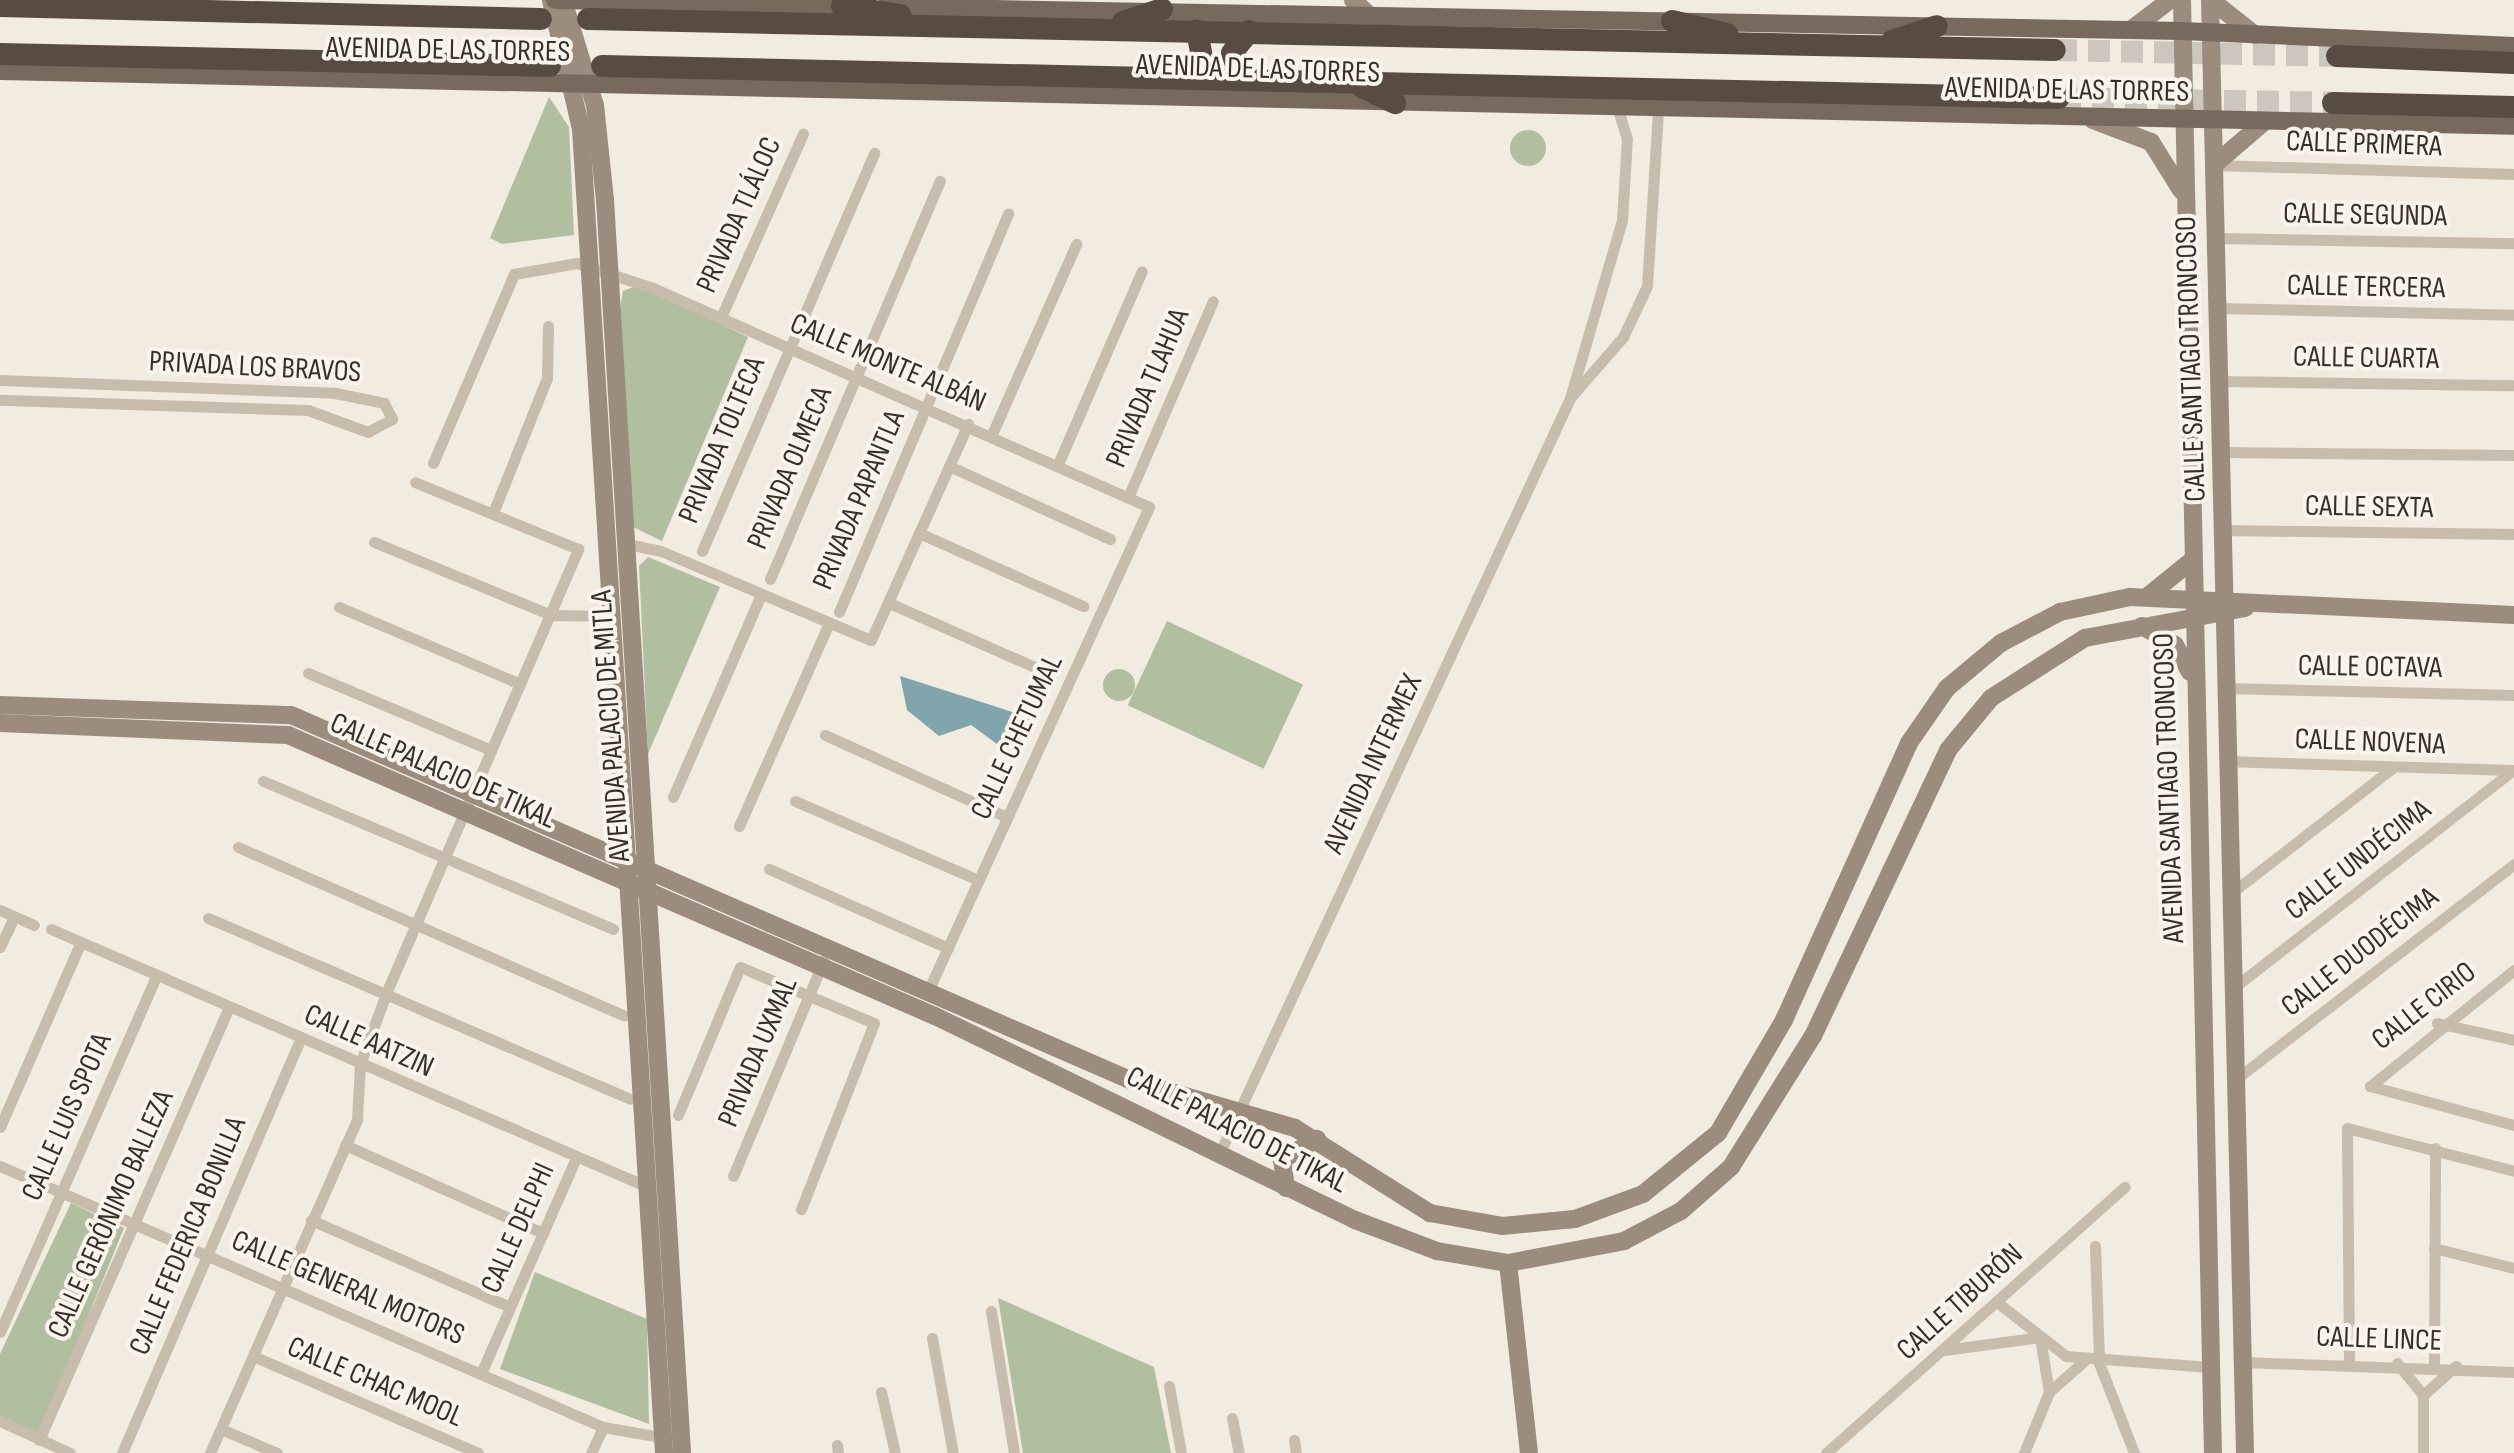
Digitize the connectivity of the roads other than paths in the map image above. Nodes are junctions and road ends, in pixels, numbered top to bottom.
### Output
1 (564, 0) edge
2 (2170, 0) edge
3 (2182, 0) edge
4 (2210, 0) edge
5 (0, 6) edge
6 (549, 6) edge
7 (842, 6) junction
8 (1319, 6) edge
9 (1359, 6) edge
10 (1162, 9) junction
11 (588, 18) dead end
12 (1672, 21) junction
13 (962, 25) junction
14 (1936, 26) junction
15 (1109, 27) junction
16 (1197, 30) junction
17 (1249, 31) junction
18 (2126, 31) junction
19 (2182, 31) junction
20 (2210, 33) junction
21 (2255, 36) junction
22 (1770, 44) junction
23 (1876, 46) junction
24 (2514, 46) edge
25 (2055, 50) tunnel mouth
26 (0, 54) edge
27 (2337, 56) tunnel mouth
28 (189, 57) junction
29 (2514, 62) edge
30 (550, 66) dead end
31 (0, 71) edge
32 (230, 75) junction
33 (1190, 75) junction
34 (1240, 77) junction
35 (587, 78) junction
36 (920, 82) junction
37 (1354, 84) junction
38 (2059, 98) tunnel mouth
39 (2334, 102) tunnel mouth
40 (1395, 103) junction
41 (2514, 108) edge
42 (1618, 110) junction
43 (1658, 111) junction
44 (2093, 120) junction
45 (2185, 122) junction
46 (2212, 122) junction
47 (2264, 122) junction
48 (2514, 126) edge
49 (802, 134) dead end
50 (874, 153) dead end
51 (2214, 165) junction
52 (2514, 174) edge
53 (940, 182) dead end
54 (2186, 202) junction
55 (1008, 214) dead end
56 (2215, 238) junction
57 (2514, 242) edge
58 (1076, 244) dead end
59 (599, 267) junction
60 (1142, 271) dead end
61 (2185, 296) junction
62 (1213, 301) dead end
63 (2216, 308) junction
64 (2514, 315) edge
65 (720, 317) junction
66 (548, 326) dead end
67 (788, 347) junction
68 (2217, 352) junction
69 (856, 378) junction
70 (0, 380) edge
71 (2218, 381) junction
72 (2514, 385) edge
73 (1570, 398) junction
74 (0, 400) edge
75 (925, 407) junction
76 (968, 424) junction
77 (992, 434) junction
78 (2188, 437) junction
79 (2220, 452) junction
80 (2514, 456) edge
81 (432, 463) dead end
82 (1058, 464) junction
83 (949, 466) junction
84 (415, 482) dead end
85 (1129, 495) junction
86 (1147, 504) joint
87 (492, 513) junction
88 (2223, 530) junction
89 (919, 533) junction
90 (2514, 534) edge
91 (1110, 540) dead end
92 (374, 542) dead end
93 (618, 543) junction
94 (702, 551) dead end
95 (2190, 562) junction
96 (770, 579) dead end
97 (762, 595) junction
98 (2139, 597) junction
99 (2191, 599) junction
100 (889, 603) junction
101 (339, 606) dead end
102 (1083, 606) dead end
103 (2224, 608) junction
104 (839, 612) dead end
105 (551, 615) junction
106 (2514, 615) edge
107 (612, 616) junction
108 (2191, 619) junction
109 (828, 624) junction
110 (2138, 627) junction
111 (1044, 671) dead end
112 (308, 673) dead end
113 (2192, 679) junction
114 (520, 684) junction
115 (2224, 688) junction
116 (2514, 696) edge
117 (0, 705) edge
118 (277, 711) junction
119 (0, 723) edge
120 (270, 731) junction
121 (825, 735) dead end
122 (491, 750) junction
123 (2225, 762) junction
124 (2391, 769) junction
125 (2514, 770) edge
126 (263, 781) dead end
127 (475, 792) junction
128 (673, 797) dead end
129 (795, 801) dead end
130 (464, 812) junction
131 (1007, 817) junction
132 (739, 826) dead end
133 (238, 847) dead end
134 (444, 857) junction
135 (627, 860) junction
136 (2514, 864) edge
137 (768, 869) dead end
138 (648, 870) junction
139 (978, 880) junction
140 (628, 882) junction
141 (649, 892) junction
142 (2230, 894) junction
143 (0, 910) edge
144 (14, 916) junction
145 (208, 918) dead end
146 (34, 926) dead end
147 (415, 927) junction
148 (51, 929) dead end
149 (613, 929) dead end
150 (80, 944) junction
151 (0, 947) edge
152 (948, 948) junction
153 (826, 956) junction
154 (2514, 970) edge
155 (156, 977) junction
156 (2232, 990) junction
157 (387, 991) junction
158 (928, 991) junction
159 (810, 992) junction
160 (229, 1008) junction
161 (624, 1016) dead end
162 (2437, 1023) junction
163 (301, 1038) junction
164 (2514, 1040) edge
165 (1762, 1062) junction
166 (360, 1064) junction
167 (1791, 1078) junction
168 (2236, 1079) junction
169 (630, 1099) dead end
170 (1242, 1110) junction
171 (678, 1115) dead end
172 (2514, 1125) edge
173 (0, 1127) edge
174 (1317, 1139) junction
175 (344, 1146) junction
176 (2435, 1148) junction
177 (1221, 1150) junction
178 (575, 1160) junction
179 (0, 1166) edge
180 (2514, 1171) edge
181 (732, 1176) dead end
182 (2125, 1186) dead end
183 (650, 1188) junction
184 (1286, 1188) junction
185 (61, 1192) junction
186 (668, 1194) junction
187 (801, 1209) dead end
188 (311, 1220) junction
189 (133, 1223) junction
190 (544, 1233) junction
191 (2095, 1246) dead end
192 (2434, 1248) junction
193 (207, 1256) junction
194 (1508, 1262) junction
195 (2514, 1268) edge
196 (283, 1288) junction
197 (1998, 1303) junction
198 (510, 1307) junction
199 (991, 1311) dead end
200 (0, 1332) edge
201 (932, 1338) dead end
202 (2038, 1341) junction
203 (1944, 1350) junction
204 (253, 1356) junction
205 (2084, 1360) junction
206 (2242, 1362) junction
207 (2349, 1362) junction
208 (2099, 1363) junction
209 (2397, 1364) junction
210 (2434, 1364) junction
211 (2456, 1366) junction
212 (2210, 1367) junction
213 (482, 1371) junction
214 (2514, 1372) edge
215 (1169, 1386) dead end
216 (881, 1392) dead end
217 (2049, 1392) junction
218 (2423, 1396) junction
219 (1232, 1418) dead end
220 (0, 1420) edge
221 (603, 1427) junction
222 (220, 1429) junction
223 (39, 1440) junction
224 (673, 1446) edge
225 (70, 1453) edge
226 (122, 1453) edge
227 (210, 1453) edge
228 (277, 1453) edge
229 (478, 1453) edge
230 (592, 1453) edge
231 (895, 1453) edge
232 (953, 1453) edge
233 (1014, 1453) edge
234 (1181, 1453) edge
235 (1239, 1453) edge
236 (1530, 1453) edge
237 (1826, 1453) edge
238 (2024, 1453) edge
239 (2134, 1453) edge
240 (2213, 1453) edge
241 (2245, 1453) edge
242 (2422, 1453) edge

1 - 6 main road, AVENIDA DE LAS TORRES
1 - 7 main road, AVENIDA DE LAS TORRES
1 - 35 street, AVENIDA PALACIO DE MITLA
2 - 18 street
3 - 19 street
4 - 20 street
4 - 21 street
5 - 6 highway, AVENIDA DE LAS TORRES
6 - 35 street, AVENIDA PALACIO DE MITLA
7 - 10 main road, AVENIDA DE LAS TORRES
7 - 13 highway
8 - 9 main road, AVENIDA DE LAS TORRES
8 - 10 main road, AVENIDA DE LAS TORRES
9 - 12 main road, AVENIDA DE LAS TORRES
10 - 15 highway
11 - 13 highway, AVENIDA DE LAS TORRES
12 - 14 main road, AVENIDA DE LAS TORRES
12 - 22 highway
13 - 15 highway, AVENIDA DE LAS TORRES
14 - 18 main road, AVENIDA DE LAS TORRES
14 - 23 highway
15 - 16 highway, AVENIDA DE LAS TORRES
16 - 17 highway, AVENIDA DE LAS TORRES
16 - 33 highway
17 - 22 highway, AVENIDA DE LAS TORRES
17 - 34 highway
18 - 19 main road, AVENIDA DE LAS TORRES
19 - 20 main road, AVENIDA DE LAS TORRES
19 - 45 street
20 - 21 main road, AVENIDA DE LAS TORRES
20 - 46 street, CALLE SANTIAGO TRONCOSO
21 - 24 main road, AVENIDA DE LAS TORRES
22 - 23 highway, AVENIDA DE LAS TORRES
23 - 25 highway, AVENIDA DE LAS TORRES
26 - 28 highway, AVENIDA DE LAS TORRES
27 - 29 highway
28 - 30 highway, AVENIDA DE LAS TORRES
28 - 32 highway
31 - 32 main road, AVENIDA DE LAS TORRES
32 - 35 main road, AVENIDA DE LAS TORRES
33 - 34 highway, AVENIDA DE LAS TORRES
33 - 36 highway, AVENIDA DE LAS TORRES
34 - 37 highway, AVENIDA DE LAS TORRES
35 - 36 highway, AVENIDA DE LAS TORRES
35 - 59 street, AVENIDA PALACIO DE MITLA
36 - 40 main road, AVENIDA DE LAS TORRES
37 - 38 highway, AVENIDA DE LAS TORRES
37 - 40 highway
39 - 41 highway
40 - 42 main road, AVENIDA DE LAS TORRES
42 - 43 main road, AVENIDA DE LAS TORRES
42 - 73 street, AVENIDA INTERMEX
43 - 44 main road, AVENIDA DE LAS TORRES
43 - 73 street, AVENIDA INTERMEX
44 - 45 main road, AVENIDA DE LAS TORRES
44 - 54 street
45 - 46 main road, AVENIDA DE LAS TORRES
45 - 54 street, AVENIDA SANTIAGO TRONCOSO
46 - 47 main road, AVENIDA DE LAS TORRES
46 - 51 street, CALLE SANTIAGO TRONCOSO
47 - 48 main road, AVENIDA DE LAS TORRES
47 - 51 street
49 - 65 street, PRIVADA TLÁLOC
50 - 67 street, PRIVADA TOLTECA
51 - 52 street, CALLE PRIMERA
51 - 56 street, CALLE SANTIAGO TRONCOSO
53 - 69 street, PRIVADA OLMECA
54 - 61 street, AVENIDA SANTIAGO TRONCOSO
55 - 75 street, PRIVADA PAPANTLA
56 - 57 street, CALLE SEGUNDA
56 - 63 street, CALLE SANTIAGO TRONCOSO
58 - 77 street
59 - 65 street, CALLE MONTE ALBÁN
59 - 81 street
59 - 93 street, AVENIDA PALACIO DE MITLA
60 - 82 street
61 - 68 street
61 - 78 street, AVENIDA SANTIAGO TRONCOSO
62 - 85 street, PRIVADA TLAHUA
63 - 64 street, CALLE TERCERA
63 - 68 street, CALLE SANTIAGO TRONCOSO
65 - 67 street, CALLE MONTE ALBÁN
66 - 87 street
67 - 69 street, CALLE MONTE ALBÁN
67 - 94 street, PRIVADA TOLTECA
68 - 71 street, CALLE SANTIAGO TRONCOSO
69 - 75 street, CALLE MONTE ALBÁN
69 - 96 street, PRIVADA OLMECA
70 - 74 street, PRIVADA LOS BRAVOS
71 - 72 street, CALLE CUARTA
71 - 79 street, CALLE SANTIAGO TRONCOSO
73 - 170 street, AVENIDA INTERMEX
75 - 76 street, CALLE MONTE ALBÁN
75 - 104 street, PRIVADA PAPANTLA
76 - 77 street, CALLE MONTE ALBÁN
76 - 83 street
77 - 82 street, CALLE MONTE ALBÁN
78 - 79 street
78 - 95 street, AVENIDA SANTIAGO TRONCOSO
79 - 80 street
79 - 88 street, CALLE SANTIAGO TRONCOSO
82 - 85 street, CALLE MONTE ALBÁN
83 - 89 street
83 - 91 street
84 - 87 street
85 - 86 street, CALLE MONTE ALBÁN
86 - 131 street, CALLE CHETUMAL
87 - 105 street
88 - 90 street, CALLE SEXTA
88 - 103 street, CALLE SANTIAGO TRONCOSO
89 - 100 street
89 - 102 street
92 - 105 street
93 - 97 street
93 - 107 street, AVENIDA PALACIO DE MITLA
93 - 138 street, AVENIDA PALACIO DE MITLA
95 - 98 street
95 - 99 street, AVENIDA SANTIAGO TRONCOSO
97 - 109 street
97 - 128 street
98 - 99 street, CALLE PALACIO DE TIKAL
98 - 110 street
98 - 165 street, CALLE PALACIO DE TIKAL
99 - 103 street, CALLE PALACIO DE TIKAL
99 - 108 street, AVENIDA SANTIAGO TRONCOSO
100 - 109 street
100 - 111 street
101 - 114 street
103 - 106 street
103 - 108 street, CALLE PALACIO DE TIKAL
103 - 115 street, AVENIDA SANTIAGO TRONCOSO
105 - 107 street
105 - 114 street
107 - 135 street, AVENIDA PALACIO DE MITLA
108 - 110 street, CALLE PALACIO DE TIKAL
108 - 113 street, AVENIDA SANTIAGO TRONCOSO
109 - 132 street
110 - 113 street
110 - 167 street, CALLE PALACIO DE TIKAL
112 - 122 street
113 - 212 street, AVENIDA SANTIAGO TRONCOSO
114 - 122 street
115 - 116 street, CALLE OCTAVA
115 - 123 street, AVENIDA SANTIAGO TRONCOSO
117 - 118 street, CALLE PALACIO DE TIKAL
118 - 120 street
118 - 127 street, CALLE PALACIO DE TIKAL
119 - 120 street, CALLE PALACIO DE TIKAL
120 - 130 street, CALLE PALACIO DE TIKAL
121 - 131 street
122 - 127 street
123 - 124 street, CALLE NOVENA
123 - 142 street, AVENIDA SANTIAGO TRONCOSO
124 - 125 street, CALLE NOVENA
124 - 142 street
125 - 156 street, CALLE UNDÉCIMA
126 - 134 street
127 - 130 street
127 - 135 street, CALLE PALACIO DE TIKAL
129 - 139 street
130 - 134 street
130 - 140 street, CALLE PALACIO DE TIKAL
131 - 139 street, CALLE CHETUMAL
133 - 147 street
134 - 147 street
134 - 149 street
135 - 138 street, CALLE PALACIO DE TIKAL
135 - 140 street, AVENIDA PALACIO DE MITLA
136 - 168 street, CALLE DUODÉCIMA
137 - 152 street
138 - 141 street, AVENIDA PALACIO DE MITLA
138 - 153 street, CALLE PALACIO DE TIKAL
139 - 152 street, CALLE CHETUMAL
140 - 141 street, CALLE PALACIO DE TIKAL
140 - 183 street, AVENIDA PALACIO DE MITLA
141 - 153 street, CALLE PALACIO DE TIKAL
141 - 186 street, AVENIDA PALACIO DE MITLA
142 - 156 street, AVENIDA SANTIAGO TRONCOSO
143 - 144 street
144 - 146 street
144 - 151 street
145 - 157 street
147 - 157 street
147 - 161 street
148 - 150 street, CALLE AATZIN
150 - 155 street, CALLE AATZIN
150 - 173 street
152 - 158 street, CALLE CHETUMAL
153 - 158 street, CALLE PALACIO DE TIKAL
153 - 159 street, PRIVADA UXMAL
153 - 177 street, CALLE PALACIO DE TIKAL
154 - 162 street, CALLE CIRIO
155 - 160 street, CALLE AATZIN
155 - 185 street, CALLE LUIS SPOTA
156 - 168 street, AVENIDA SANTIAGO TRONCOSO
157 - 166 street
157 - 169 street
158 - 170 street, CALLE PALACIO DE TIKAL
159 - 171 street
159 - 181 street, PRIVADA UXMAL
159 - 187 street
160 - 163 street, CALLE AATZIN
160 - 189 street, CALLE GERÓNIMO BALLEZA
162 - 164 street
162 - 172 street, CALLE CIRIO
163 - 166 street, CALLE AATZIN
163 - 193 street, CALLE FEDERICA BONILLA
165 - 167 street
165 - 174 street, CALLE PALACIO DE TIKAL
166 - 175 street
166 - 178 street, CALLE AATZIN
167 - 194 street, CALLE PALACIO DE TIKAL
168 - 206 street, AVENIDA SANTIAGO TRONCOSO
170 - 174 street, CALLE PALACIO DE TIKAL
170 - 177 street, AVENIDA INTERMEX
174 - 184 street
175 - 188 street
175 - 190 street
176 - 180 street
176 - 192 street
176 - 207 street
177 - 184 street, CALLE PALACIO DE TIKAL
178 - 183 street, CALLE AATZIN
178 - 190 street, CALLE DELPHI
179 - 185 street, CALLE GENERAL MOTORS
182 - 197 street, CALLE TIBURÓN
183 - 186 street, CALLE AATZIN
183 - 224 street, AVENIDA PALACIO DE MITLA
184 - 194 street, CALLE PALACIO DE TIKAL
185 - 189 street, CALLE GENERAL MOTORS
185 - 200 street, CALLE LUIS SPOTA
186 - 224 street, AVENIDA PALACIO DE MITLA
188 - 196 street
188 - 198 street
189 - 193 street, CALLE GENERAL MOTORS
189 - 223 street, CALLE GERÓNIMO BALLEZA
190 - 198 street, CALLE DELPHI
191 - 208 street
192 - 195 street
192 - 210 street
193 - 196 street, CALLE GENERAL MOTORS
193 - 226 street, CALLE FEDERICA BONILLA
194 - 236 street
196 - 204 street
196 - 213 street, CALLE GENERAL MOTORS
197 - 202 street
197 - 203 street, CALLE TIBURÓN
198 - 213 street, CALLE DELPHI
199 - 233 street
201 - 232 street
202 - 203 street
202 - 205 street
202 - 217 street
203 - 237 street, CALLE TIBURÓN
204 - 222 street
204 - 229 street, CALLE CHAC MOOL
205 - 208 street
205 - 217 street
206 - 207 street, CALLE LINCE
206 - 241 street, AVENIDA SANTIAGO TRONCOSO
207 - 209 street, CALLE LINCE
208 - 212 street
208 - 239 street
209 - 210 street, CALLE LINCE
209 - 218 street
210 - 211 street, CALLE LINCE
211 - 214 street, CALLE LINCE
211 - 218 street
212 - 240 street, AVENIDA SANTIAGO TRONCOSO
213 - 221 street, CALLE GENERAL MOTORS
215 - 234 street
216 - 231 street
217 - 238 street
218 - 242 street
219 - 235 street
220 - 223 street
221 - 224 street, CALLE GENERAL MOTORS
221 - 230 street
222 - 227 street
222 - 228 street
223 - 225 street

